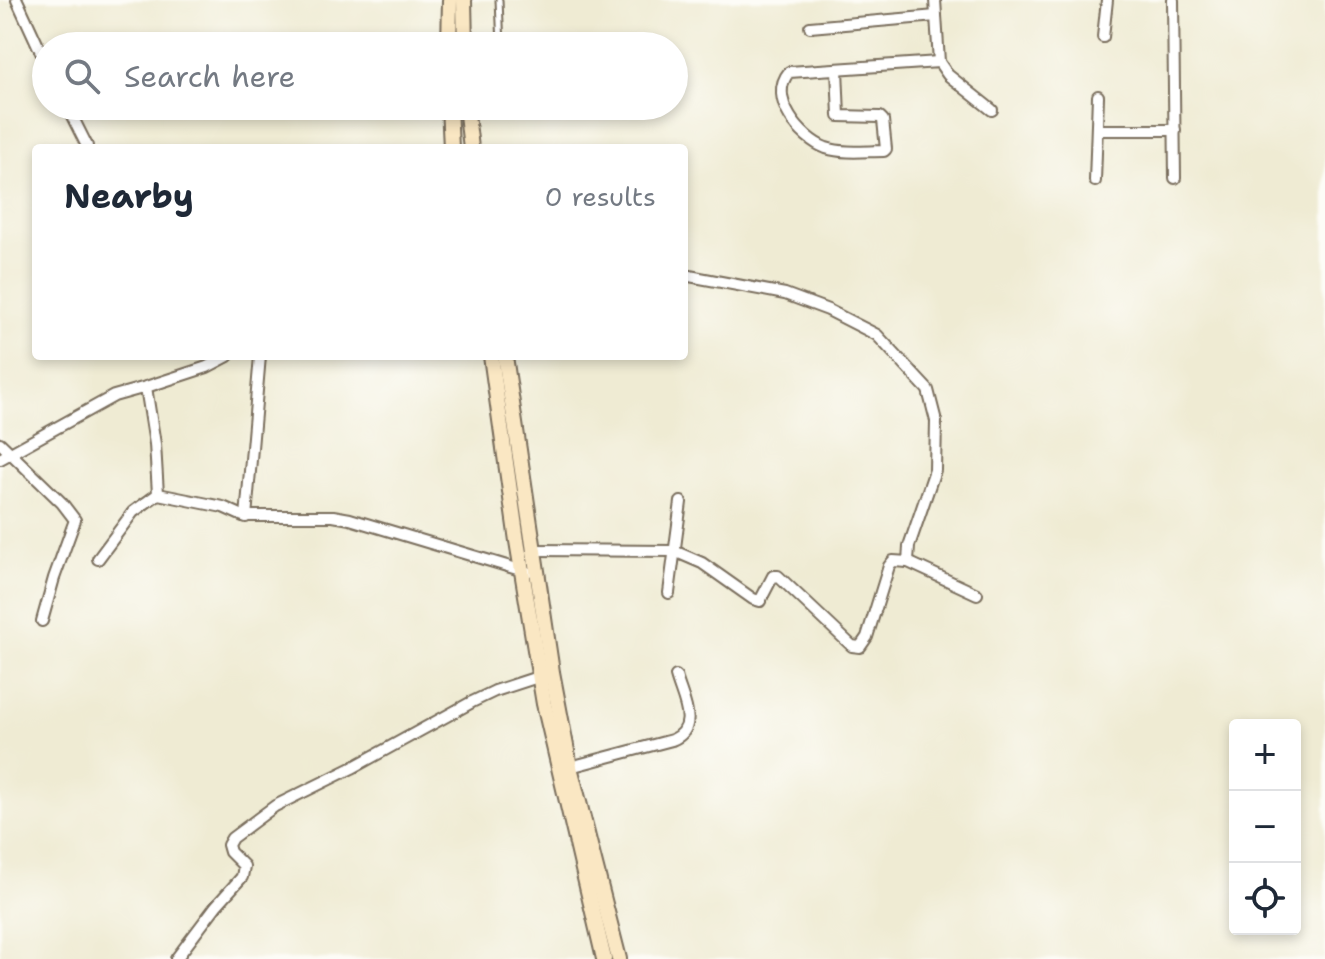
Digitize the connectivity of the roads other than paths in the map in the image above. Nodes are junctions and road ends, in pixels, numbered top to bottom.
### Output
1 (17, 0) edge
2 (450, 0) edge
3 (464, 0) edge
4 (499, 0) edge
5 (935, 0) edge
6 (1107, 0) edge
7 (1173, 0) edge
8 (936, 16) junction
9 (810, 27) dead end
10 (449, 32) edge
11 (465, 32) edge
12 (500, 32) edge
13 (32, 33) edge
14 (1103, 37) dead end
15 (939, 62) junction
16 (837, 69) junction
17 (1098, 96) dead end
18 (992, 110) dead end
19 (74, 120) edge
20 (450, 120) edge
21 (468, 120) edge
22 (1097, 130) junction
23 (1175, 130) junction
24 (86, 144) edge
25 (451, 144) edge
26 (471, 144) edge
27 (1175, 178) dead end
28 (1095, 181) dead end
29 (688, 276) edge
30 (220, 360) edge
31 (260, 360) edge
32 (492, 360) edge
33 (506, 360) edge
34 (146, 387) junction
35 (0, 443) edge
36 (12, 454) junction
37 (0, 459) edge
38 (158, 494) junction
39 (681, 502) dead end
40 (246, 517) junction
41 (534, 550) junction
42 (674, 551) junction
43 (98, 559) dead end
44 (908, 562) junction
45 (529, 572) junction
46 (669, 593) dead end
47 (977, 594) dead end
48 (42, 621) dead end
49 (546, 674) junction
50 (676, 676) dead end
51 (570, 767) junction
52 (176, 959) edge
53 (604, 959) edge
54 (619, 959) edge

1 - 13 street
2 - 10 main road
3 - 11 main road
4 - 12 lane
5 - 8 street
6 - 14 street
7 - 23 street
8 - 9 street
8 - 15 street
15 - 16 street
15 - 18 street
16 - 16 street
17 - 22 street
19 - 24 street
20 - 25 main road
21 - 26 main road
22 - 23 street
22 - 28 street
23 - 27 street
29 - 44 street
30 - 34 street
31 - 40 street
32 - 45 main road
33 - 41 main road
34 - 36 street
34 - 38 street
35 - 36 street
36 - 37 street
36 - 48 street
38 - 40 street
38 - 43 street
39 - 42 street
40 - 45 street
41 - 42 street
41 - 45 main road
42 - 44 street
42 - 46 street
44 - 47 street
45 - 49 main road
49 - 51 main road
49 - 52 street
49 - 53 main road
50 - 51 street
51 - 54 main road

